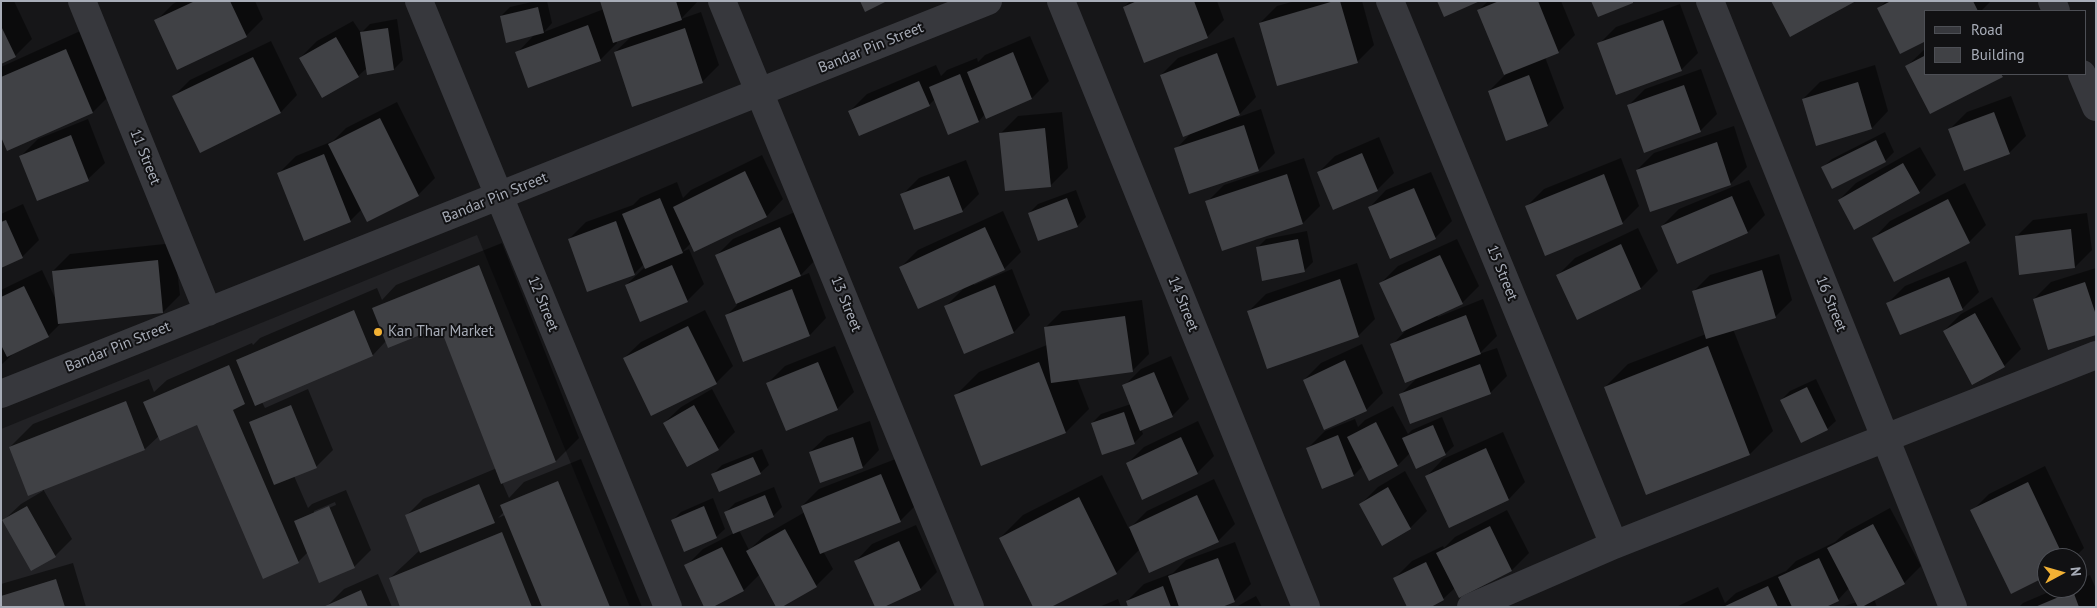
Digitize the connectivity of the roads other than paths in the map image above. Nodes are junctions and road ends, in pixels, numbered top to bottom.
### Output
1 (82, 1) edge
2 (419, 1) edge
3 (722, 1) edge
4 (988, 1) edge
5 (1061, 1) edge
6 (1390, 1) edge
7 (1710, 1) edge
8 (2082, 75) edge
9 (760, 92) junction
10 (2096, 107) edge
11 (499, 196) junction
12 (208, 312) junction
13 (2096, 355) edge
14 (1, 394) edge
15 (1885, 438) junction
16 (1614, 546) junction
17 (668, 607) edge
18 (970, 607) edge
19 (1306, 607) edge
20 (1471, 607) edge
21 (1953, 607) edge

1 - 12 street, 11 Street
2 - 11 street, 12 Street
3 - 9 street, 13 Street
4 - 9 street, Bandar Pin Street
5 - 19 street, 14 Street
6 - 16 street, 15 Street
7 - 15 street, 16 Street
8 - 10 street
9 - 11 street, Bandar Pin Street
9 - 18 street, 13 Street
11 - 12 street, Bandar Pin Street
11 - 17 street, 12 Street
12 - 14 street, Bandar Pin Street
13 - 15 street
15 - 16 street
15 - 21 street, 16 Street
16 - 20 street

